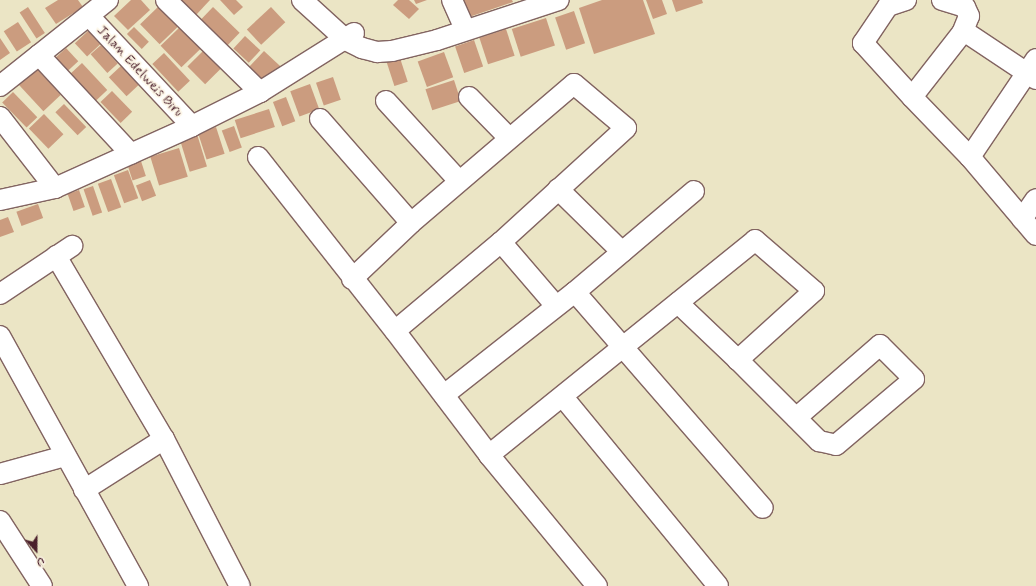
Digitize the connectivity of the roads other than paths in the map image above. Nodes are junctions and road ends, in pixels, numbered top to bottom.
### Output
1 (108, 0) edge
2 (166, 0) edge
3 (302, 0) edge
4 (321, 0) edge
5 (452, 0) edge
6 (559, 0) edge
7 (906, 0) edge
8 (942, 0) edge
9 (89, 16) junction
10 (465, 29) junction
11 (962, 32) junction
12 (354, 41) junction
13 (39, 55) junction
14 (1033, 70) edge
15 (0, 86) edge
16 (260, 92) junction
17 (469, 97) dead end
18 (912, 97) junction
19 (386, 101) dead end
20 (0, 117) edge
21 (320, 119) dead end
22 (192, 126) junction
23 (509, 138) junction
24 (131, 154) junction
25 (258, 157) dead end
26 (970, 158) junction
27 (459, 181) junction
28 (55, 188) junction
29 (558, 189) junction
30 (694, 191) dead end
31 (0, 200) edge
32 (1036, 200) edge
33 (1022, 219) junction
34 (411, 223) junction
35 (1036, 235) edge
36 (501, 242) junction
37 (622, 252) junction
38 (352, 279) junction
39 (575, 292) junction
40 (0, 294) edge
41 (678, 303) junction
42 (556, 306) junction
43 (395, 331) junction
44 (0, 336) edge
45 (623, 348) junction
46 (738, 360) junction
47 (444, 395) junction
48 (563, 397) junction
49 (796, 418) junction
50 (164, 439) junction
51 (489, 455) junction
52 (65, 456) junction
53 (0, 474) edge
54 (84, 490) junction
55 (763, 508) dead end
56 (0, 521) edge
57 (42, 586) edge
58 (138, 586) edge
59 (240, 586) edge
60 (597, 586) edge
61 (718, 586) edge

1 - 9 street
2 - 16 street
3 - 12 street
4 - 12 street
5 - 10 street
6 - 10 street
7 - 18 street
8 - 11 street
9 - 13 street
9 - 22 street, Jalan Edelweis Biru
10 - 12 street
11 - 14 street
11 - 18 street
12 - 16 street
13 - 15 street
13 - 24 street
14 - 26 street
16 - 22 street
17 - 23 street
18 - 26 street
19 - 27 street
20 - 28 street
21 - 34 street
22 - 24 street
23 - 27 street
23 - 29 street
24 - 28 street
25 - 38 street
26 - 33 street
27 - 34 street
28 - 31 street
29 - 36 street
29 - 37 street
30 - 37 street
32 - 33 street
33 - 35 street
34 - 38 street
36 - 42 street
36 - 43 street
37 - 39 street
38 - 43 street
39 - 42 street
39 - 45 street
40 - 50 street
41 - 45 street
41 - 46 street
41 - 46 street
42 - 47 street
43 - 47 street
44 - 52 street
45 - 48 street
45 - 55 street
46 - 49 street
47 - 51 street
48 - 51 street
48 - 61 street
49 - 49 street
50 - 54 street
50 - 59 street
51 - 60 street
52 - 53 street
52 - 54 street
54 - 58 street
56 - 57 street

